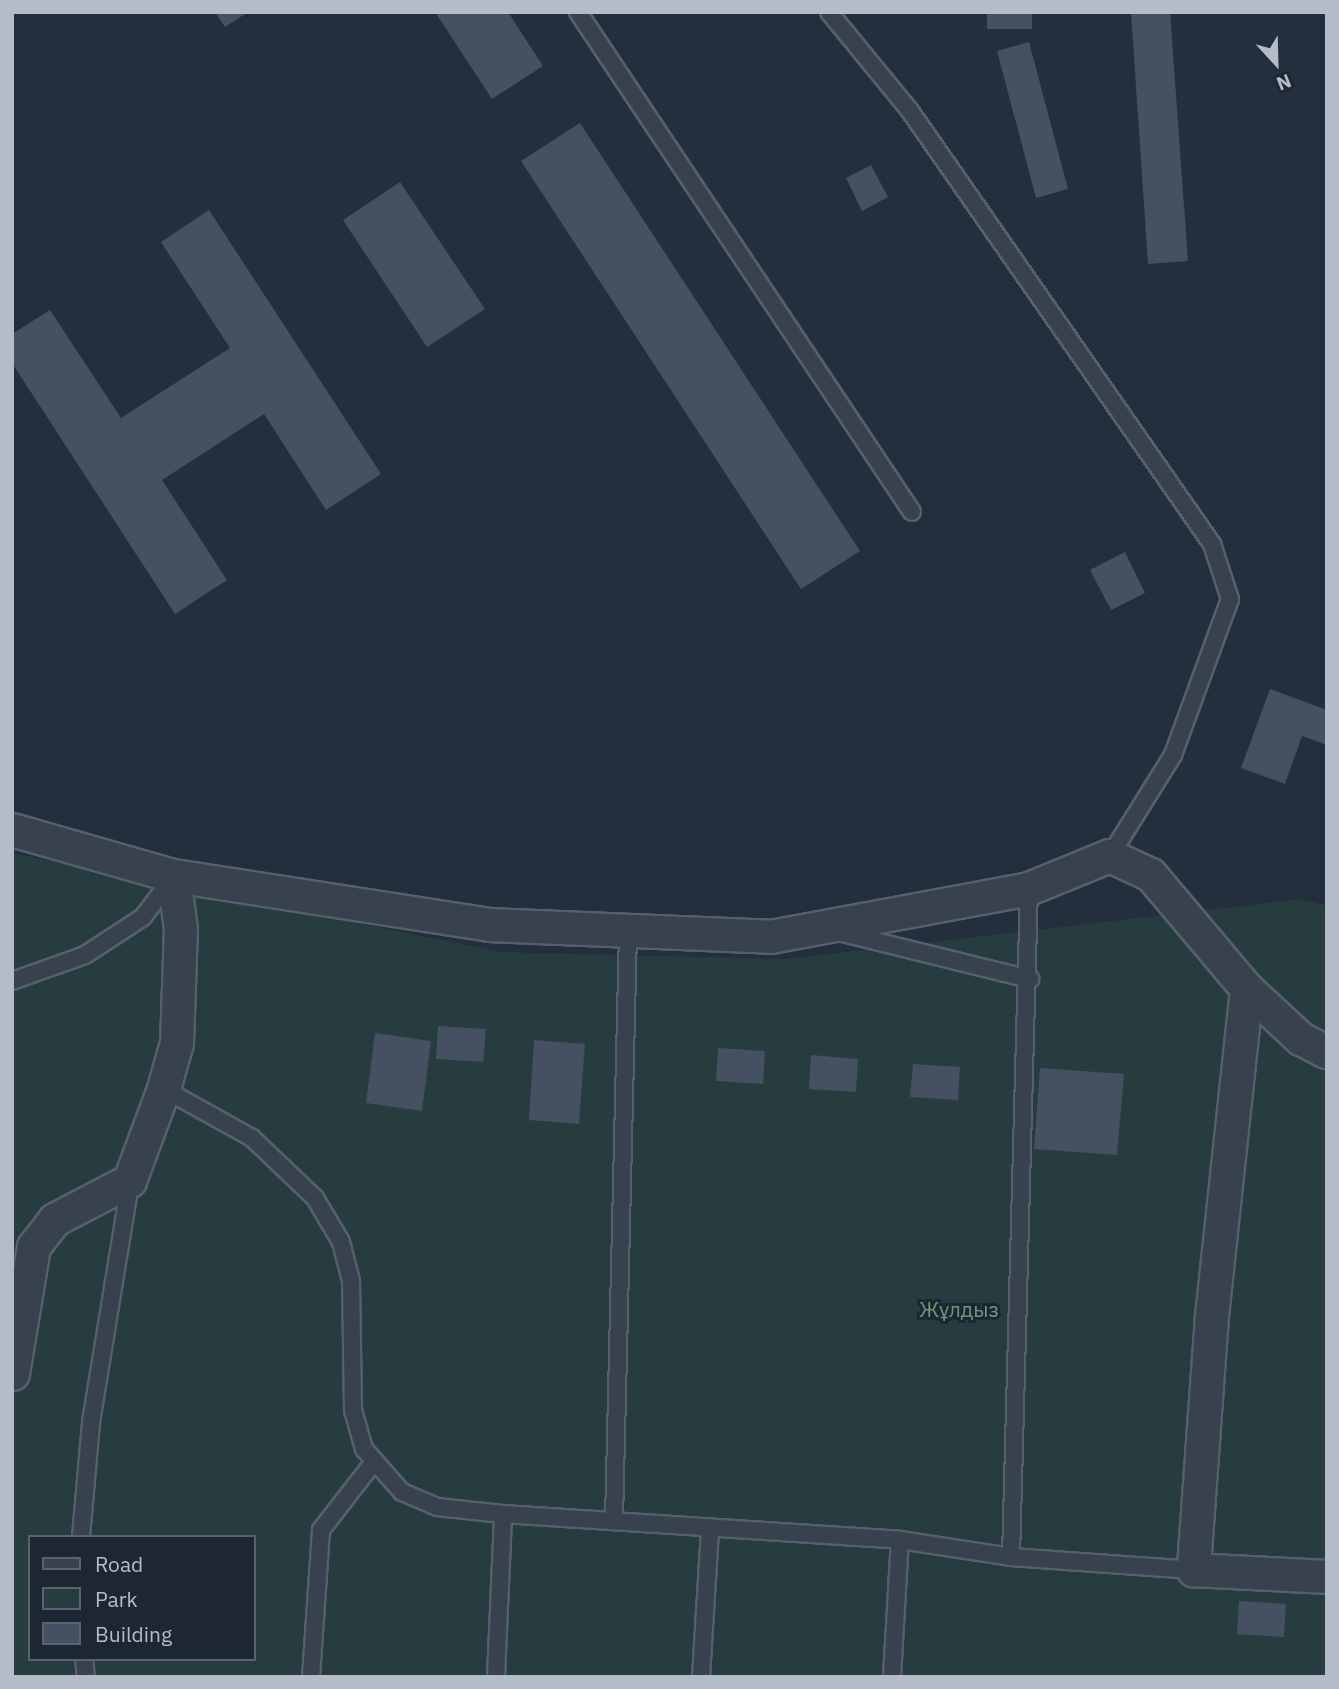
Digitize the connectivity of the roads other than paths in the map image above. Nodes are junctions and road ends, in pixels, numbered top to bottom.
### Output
1 (578, 12) edge
2 (829, 12) edge
3 (912, 512) dead end
4 (12, 830) edge
5 (1110, 856) junction
6 (174, 876) junction
7 (1029, 890) junction
8 (826, 929) junction
9 (628, 931) junction
10 (1030, 979) junction
11 (12, 981) edge
12 (1247, 989) junction
13 (1327, 1052) edge
14 (164, 1089) junction
15 (130, 1181) junction
16 (13, 1377) edge
17 (373, 1463) junction
18 (503, 1514) junction
19 (614, 1521) junction
20 (710, 1529) junction
21 (81, 1535) edge
22 (900, 1540) junction
23 (1011, 1557) junction
24 (1194, 1570) junction
25 (1327, 1577) edge
26 (311, 1677) edge
27 (496, 1677) edge
28 (701, 1677) edge
29 (892, 1677) edge

1 - 3 lane
2 - 5 lane
4 - 6 street
5 - 7 street
5 - 12 street
6 - 9 street
6 - 11 lane
6 - 14 street
7 - 8 street
7 - 10 lane
8 - 9 street
8 - 10 lane
9 - 19 lane
10 - 23 lane
12 - 13 street
12 - 24 street
14 - 15 street
14 - 17 lane
15 - 16 street
15 - 21 lane
17 - 18 lane
17 - 26 lane
18 - 19 lane
18 - 27 lane
19 - 20 lane
20 - 22 lane
20 - 28 lane
22 - 23 lane
22 - 29 lane
23 - 24 lane
24 - 25 street

